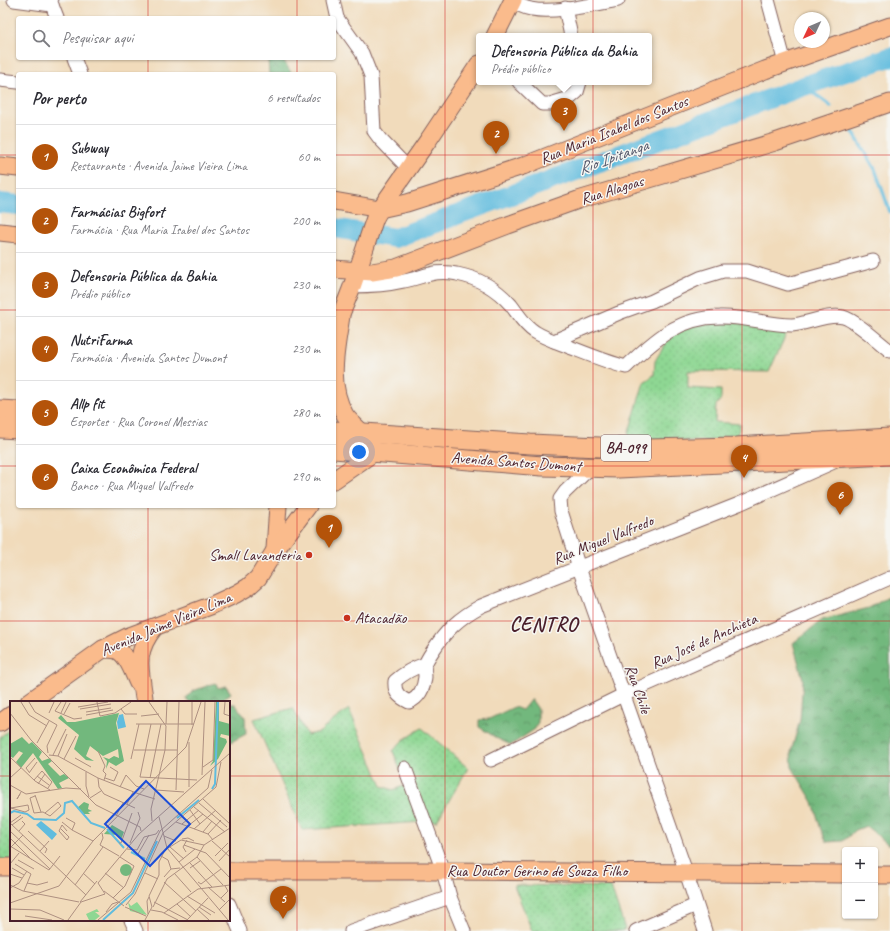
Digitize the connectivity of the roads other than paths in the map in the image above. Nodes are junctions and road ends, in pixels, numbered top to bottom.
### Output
1 (14, 0) edge
2 (333, 0) edge
3 (513, 0) edge
4 (618, 0) edge
5 (768, 0) edge
6 (51, 2) edge
7 (565, 8) junction
8 (56, 16) edge
9 (890, 26) edge
10 (496, 33) edge
11 (570, 33) edge
12 (75, 60) edge
13 (785, 63) junction
14 (476, 68) edge
15 (79, 72) edge
16 (0, 80) edge
17 (16, 82) edge
18 (522, 85) edge
19 (579, 85) edge
20 (890, 103) edge
21 (0, 166) edge
22 (16, 168) edge
23 (408, 168) junction
24 (336, 202) edge
25 (377, 214) junction
26 (0, 232) edge
27 (16, 234) edge
28 (873, 261) dead end
29 (336, 269) edge
30 (357, 271) junction
31 (338, 321) edge
32 (554, 341) junction
33 (336, 343) edge
34 (890, 351) edge
35 (336, 391) edge
36 (0, 410) edge
37 (16, 411) edge
38 (340, 411) edge
39 (0, 428) edge
40 (16, 429) edge
41 (336, 431) edge
42 (362, 433) junction
43 (890, 438) edge
44 (336, 449) edge
45 (376, 451) junction
46 (890, 455) edge
47 (843, 458) junction
48 (591, 467) junction
49 (336, 479) edge
50 (278, 508) edge
51 (307, 508) edge
52 (274, 552) junction
53 (579, 568) junction
54 (890, 578) edge
55 (154, 628) junction
56 (103, 649) junction
57 (425, 664) junction
58 (622, 696) junction
59 (145, 700) edge
60 (30, 701) edge
61 (10, 716) edge
62 (0, 723) edge
63 (491, 760) dead end
64 (405, 768) dead end
65 (230, 871) edge
66 (443, 871) junction
67 (686, 872) junction
68 (842, 874) edge
69 (878, 874) edge
70 (890, 875) edge
71 (450, 897) junction
72 (696, 905) junction
73 (230, 906) edge
74 (131, 921) edge
75 (136, 931) edge
76 (240, 931) edge
77 (351, 931) edge
78 (464, 931) edge
79 (636, 931) edge
80 (705, 931) edge

1 - 6 street
2 - 23 street
3 - 7 street
3 - 10 main road
4 - 7 street
5 - 13 street
6 - 8 street
7 - 11 street
9 - 13 main road, Rua Maria Isabel dos Santos
12 - 15 street
13 - 25 main road, Rua Maria Isabel dos Santos
14 - 23 main road
16 - 17 street
18 - 19 street
20 - 30 main road, Rua Alagoas
21 - 22 main road
23 - 25 main road
24 - 25 main road, Rua Maria Isabel dos Santos
25 - 30 main road
26 - 27 main road
28 - 32 street
29 - 30 main road, Rua Alagoas
30 - 31 main road
30 - 32 street
31 - 33 main road
32 - 34 street
35 - 38 main road
36 - 37 highway
38 - 42 main road
39 - 40 highway
41 - 42 highway, Avenida Santos Dumont / BA-099
42 - 43 highway, Avenida Santos Dumont / BA-099
44 - 45 highway, Avenida Santos Dumont / BA-099
45 - 48 highway, Avenida Santos Dumont / BA-099
45 - 49 main road
46 - 47 highway, Avenida Santos Dumont / BA-099
47 - 48 highway, Avenida Santos Dumont / BA-099
47 - 53 street, Rua Miguel Valfredo
48 - 53 street, Rua Chile
50 - 52 main road, Avenida Jaime Vieira Lima
51 - 52 main road, Avenida Jaime Vieira Lima
52 - 55 main road, Avenida Jaime Vieira Lima
53 - 57 street, Rua Miguel Valfredo
53 - 58 street, Rua Chile
54 - 58 street, Rua José de Anchieta
55 - 56 main road, Avenida Jaime Vieira Lima
55 - 59 main road
56 - 59 main road
56 - 60 main road, Avenida Jaime Vieira Lima
57 - 57 street
58 - 63 street, Rua José de Anchieta
58 - 67 street, Rua Chile
61 - 62 main road
64 - 66 street
65 - 66 main road, Rua Doutor Gerino de Souza Filho
66 - 67 main road, Rua Doutor Gerino de Souza Filho
66 - 71 street
67 - 68 main road, Rua Doutor Gerino de Souza Filho
67 - 72 street, Rua Chile
69 - 70 main road
71 - 77 street
71 - 78 street
72 - 79 street
72 - 80 street, Rua Chile
73 - 76 street
74 - 75 street

